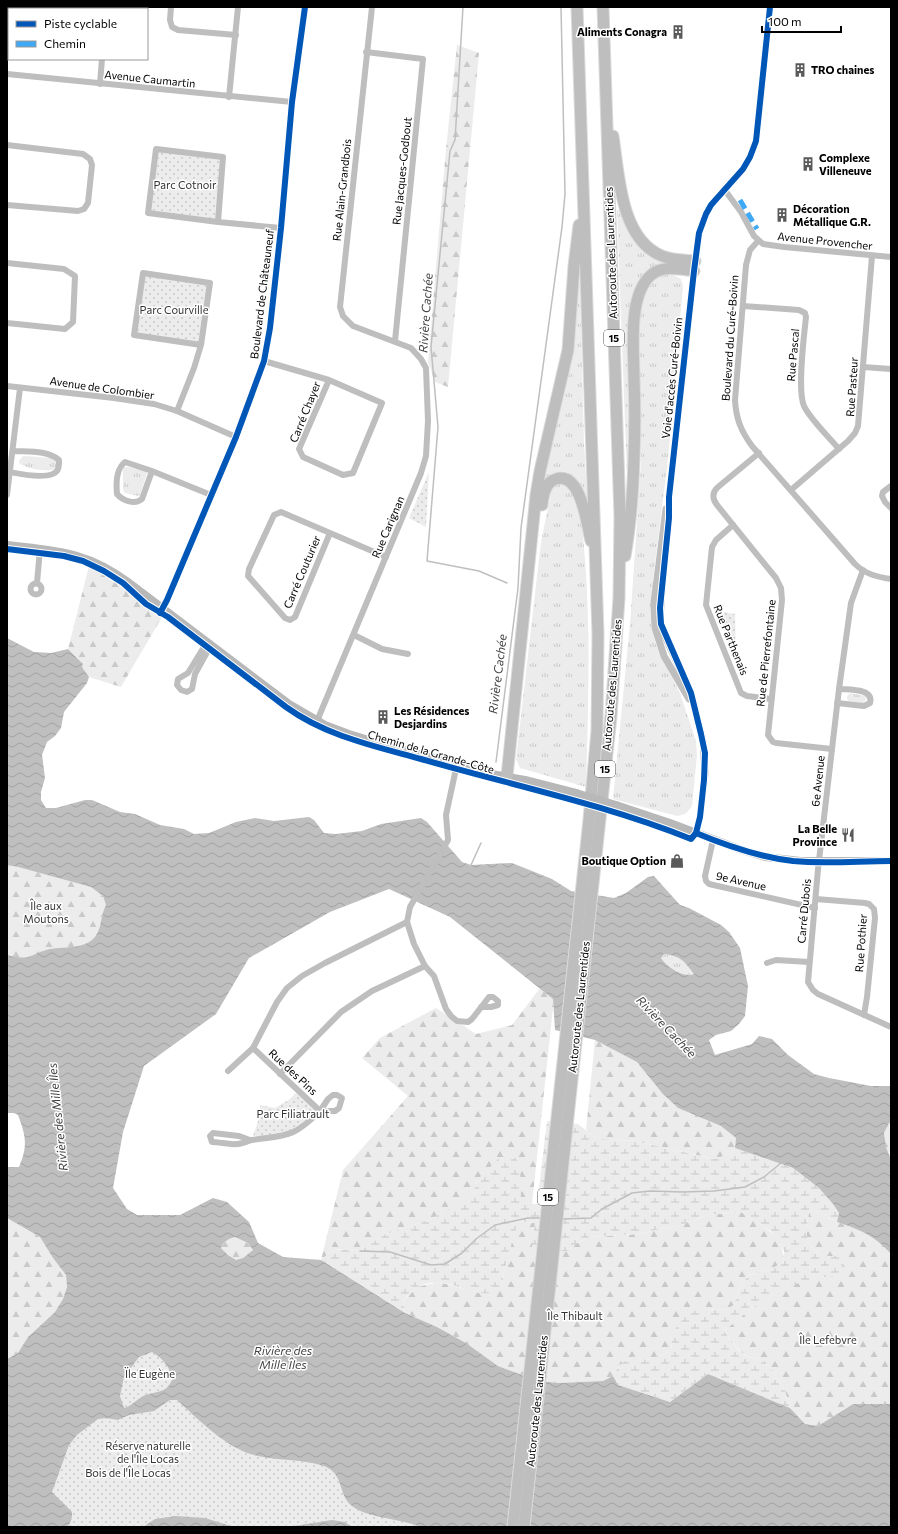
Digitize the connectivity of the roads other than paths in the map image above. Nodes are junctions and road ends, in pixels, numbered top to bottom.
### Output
1 (171, 7) edge
2 (238, 7) edge
3 (305, 7) edge
4 (372, 7) edge
5 (577, 7) edge
6 (603, 7) edge
7 (770, 7) edge
8 (236, 35) junction
9 (366, 52) junction
10 (102, 60) edge
11 (7, 74) edge
12 (605, 78) junction
13 (100, 84) junction
14 (229, 96) junction
15 (292, 102) junction
16 (7, 145) edge
17 (724, 189) junction
18 (583, 192) junction
19 (7, 205) edge
20 (218, 222) junction
21 (281, 228) junction
22 (758, 240) junction
23 (872, 256) junction
24 (891, 258) edge
25 (7, 263) edge
26 (695, 266) junction
27 (743, 306) junction
28 (7, 323) edge
29 (395, 341) junction
30 (201, 346) junction
31 (264, 361) junction
32 (863, 367) junction
33 (891, 369) edge
34 (329, 380) junction
35 (7, 386) edge
36 (20, 388) junction
37 (177, 411) junction
38 (236, 437) junction
39 (839, 449) junction
40 (13, 451) junction
41 (759, 453) junction
42 (152, 471) junction
43 (10, 472) junction
44 (891, 486) edge
45 (791, 490) junction
46 (7, 495) edge
47 (211, 495) junction
48 (891, 508) edge
49 (733, 525) junction
50 (330, 533) junction
51 (7, 545) edge
52 (40, 549) junction
53 (386, 557) junction
54 (596, 565) junction
55 (863, 570) junction
56 (891, 578) edge
57 (37, 583) dead end
58 (526, 598) junction
59 (619, 598) junction
60 (163, 608) junction
61 (354, 635) junction
62 (209, 644) junction
63 (408, 654) dead end
64 (839, 689) junction
65 (771, 699) junction
66 (837, 703) junction
67 (317, 721) junction
68 (832, 749) junction
69 (457, 764) junction
70 (507, 776) junction
71 (696, 833) junction
72 (713, 840) junction
73 (891, 861) edge
74 (819, 862) junction
75 (589, 868) junction
76 (816, 898) junction
77 (815, 908) junction
78 (407, 922) junction
79 (809, 962) junction
80 (767, 963) dead end
81 (425, 966) junction
82 (482, 1007) dead end
83 (864, 1014) junction
84 (891, 1027) edge
85 (253, 1048) junction
86 (228, 1071) dead end
87 (280, 1074) junction
88 (250, 1140) junction
89 (513, 1527) edge
90 (524, 1527) edge

1 - 8 street
2 - 8 street
3 - 15 street, Boulevard de Châteauneuf
4 - 9 street, Rue Alain-Grandbois
5 - 18 highway, Autoroute des Laurentides / 15
6 - 12 highway, Autoroute des Laurentides / 15
7 - 17 street, Voie d'accès Curé-Boivin
8 - 14 street
9 - 29 street, Rue Alain-Grandbois
9 - 29 street, Rue Jacques-Godbout
10 - 13 street
11 - 13 street, Avenue Caumartin
12 - 26 highway
12 - 59 highway, Autoroute des Laurentides / 15
13 - 14 street, Avenue Caumartin
14 - 15 street, Avenue Caumartin
15 - 21 street, Boulevard de Châteauneuf
16 - 19 street
17 - 22 street
17 - 26 street, Voie d'accès Curé-Boivin
18 - 54 highway, Autoroute des Laurentides / 15
18 - 58 highway
20 - 20 street
20 - 21 street
21 - 31 street, Boulevard de Châteauneuf
22 - 23 street, Avenue Provencher
22 - 27 street, Boulevard du Curé-Boivin
23 - 24 street, Avenue Provencher
23 - 32 street, Rue Pasteur
25 - 28 street
26 - 59 highway
26 - 71 street, Voie d'accès Curé-Boivin
27 - 39 street, Rue Pascal
27 - 41 street, Boulevard du Curé-Boivin
29 - 53 street, Rue Carignan
30 - 30 street
30 - 37 street
31 - 34 street, Carré Chayer
31 - 38 street, Boulevard de Châteauneuf
32 - 33 street
32 - 39 street, Rue Pasteur
34 - 34 street, Carré Chayer
35 - 36 street, Avenue de Colombier
36 - 37 street, Avenue de Colombier
36 - 40 street
37 - 38 street, Avenue de Colombier
38 - 47 street, Boulevard de Châteauneuf
39 - 45 street, Rue Pasteur
40 - 43 street
40 - 43 street
41 - 45 street, Boulevard du Curé-Boivin
41 - 49 street, Rue de Pierrefontaine
42 - 42 street
42 - 47 street
43 - 46 street
44 - 48 street
45 - 55 street, Boulevard du Curé-Boivin
47 - 60 street, Boulevard de Châteauneuf
49 - 65 street, Rue de Pierrefontaine
49 - 65 street, Rue Parthenais
50 - 50 street, Carré Couturier
50 - 53 street, Carré Couturier
51 - 52 main road, Chemin de la Grande-Côte
52 - 57 street
52 - 60 main road, Chemin de la Grande-Côte
53 - 61 street, Rue Carignan
54 - 58 highway
54 - 75 highway, Autoroute des Laurentides / 15
55 - 56 street, Boulevard du Curé-Boivin
55 - 64 street, 6e Avenue
58 - 70 highway
59 - 75 highway, Autoroute des Laurentides / 15
60 - 62 main road, Chemin de la Grande-Côte
61 - 63 street
61 - 67 street, Rue Carignan
62 - 62 street
62 - 67 main road, Chemin de la Grande-Côte
64 - 66 street, 6e Avenue
64 - 66 street
65 - 68 street, Rue de Pierrefontaine
66 - 68 street, 6e Avenue
67 - 69 main road, Chemin de la Grande-Côte
68 - 74 street, 6e Avenue
69 - 70 main road, Chemin de la Grande-Côte
69 - 78 street
70 - 71 main road, Chemin de la Grande-Côte, bridge
71 - 72 main road, Chemin de la Grande-Côte
72 - 74 main road, Chemin de la Grande-Côte
72 - 77 street, 9e Avenue
73 - 74 main road, Chemin de la Grande-Côte
74 - 76 street, Carré Dubois
75 - 89 highway, Autoroute des Laurentides / 15
75 - 90 highway, Autoroute des Laurentides / 15
76 - 77 street, Carré Dubois
76 - 83 street, Rue Pothier
77 - 79 street, Carré Dubois
78 - 81 street
78 - 85 street
79 - 80 street
79 - 83 street, Carré Dubois
81 - 82 street
81 - 87 street
83 - 84 street, Carré Dubois
85 - 86 street
85 - 87 street, Rue des Pins
87 - 88 street, Rue des Pins
88 - 88 street, Rue des Pins

